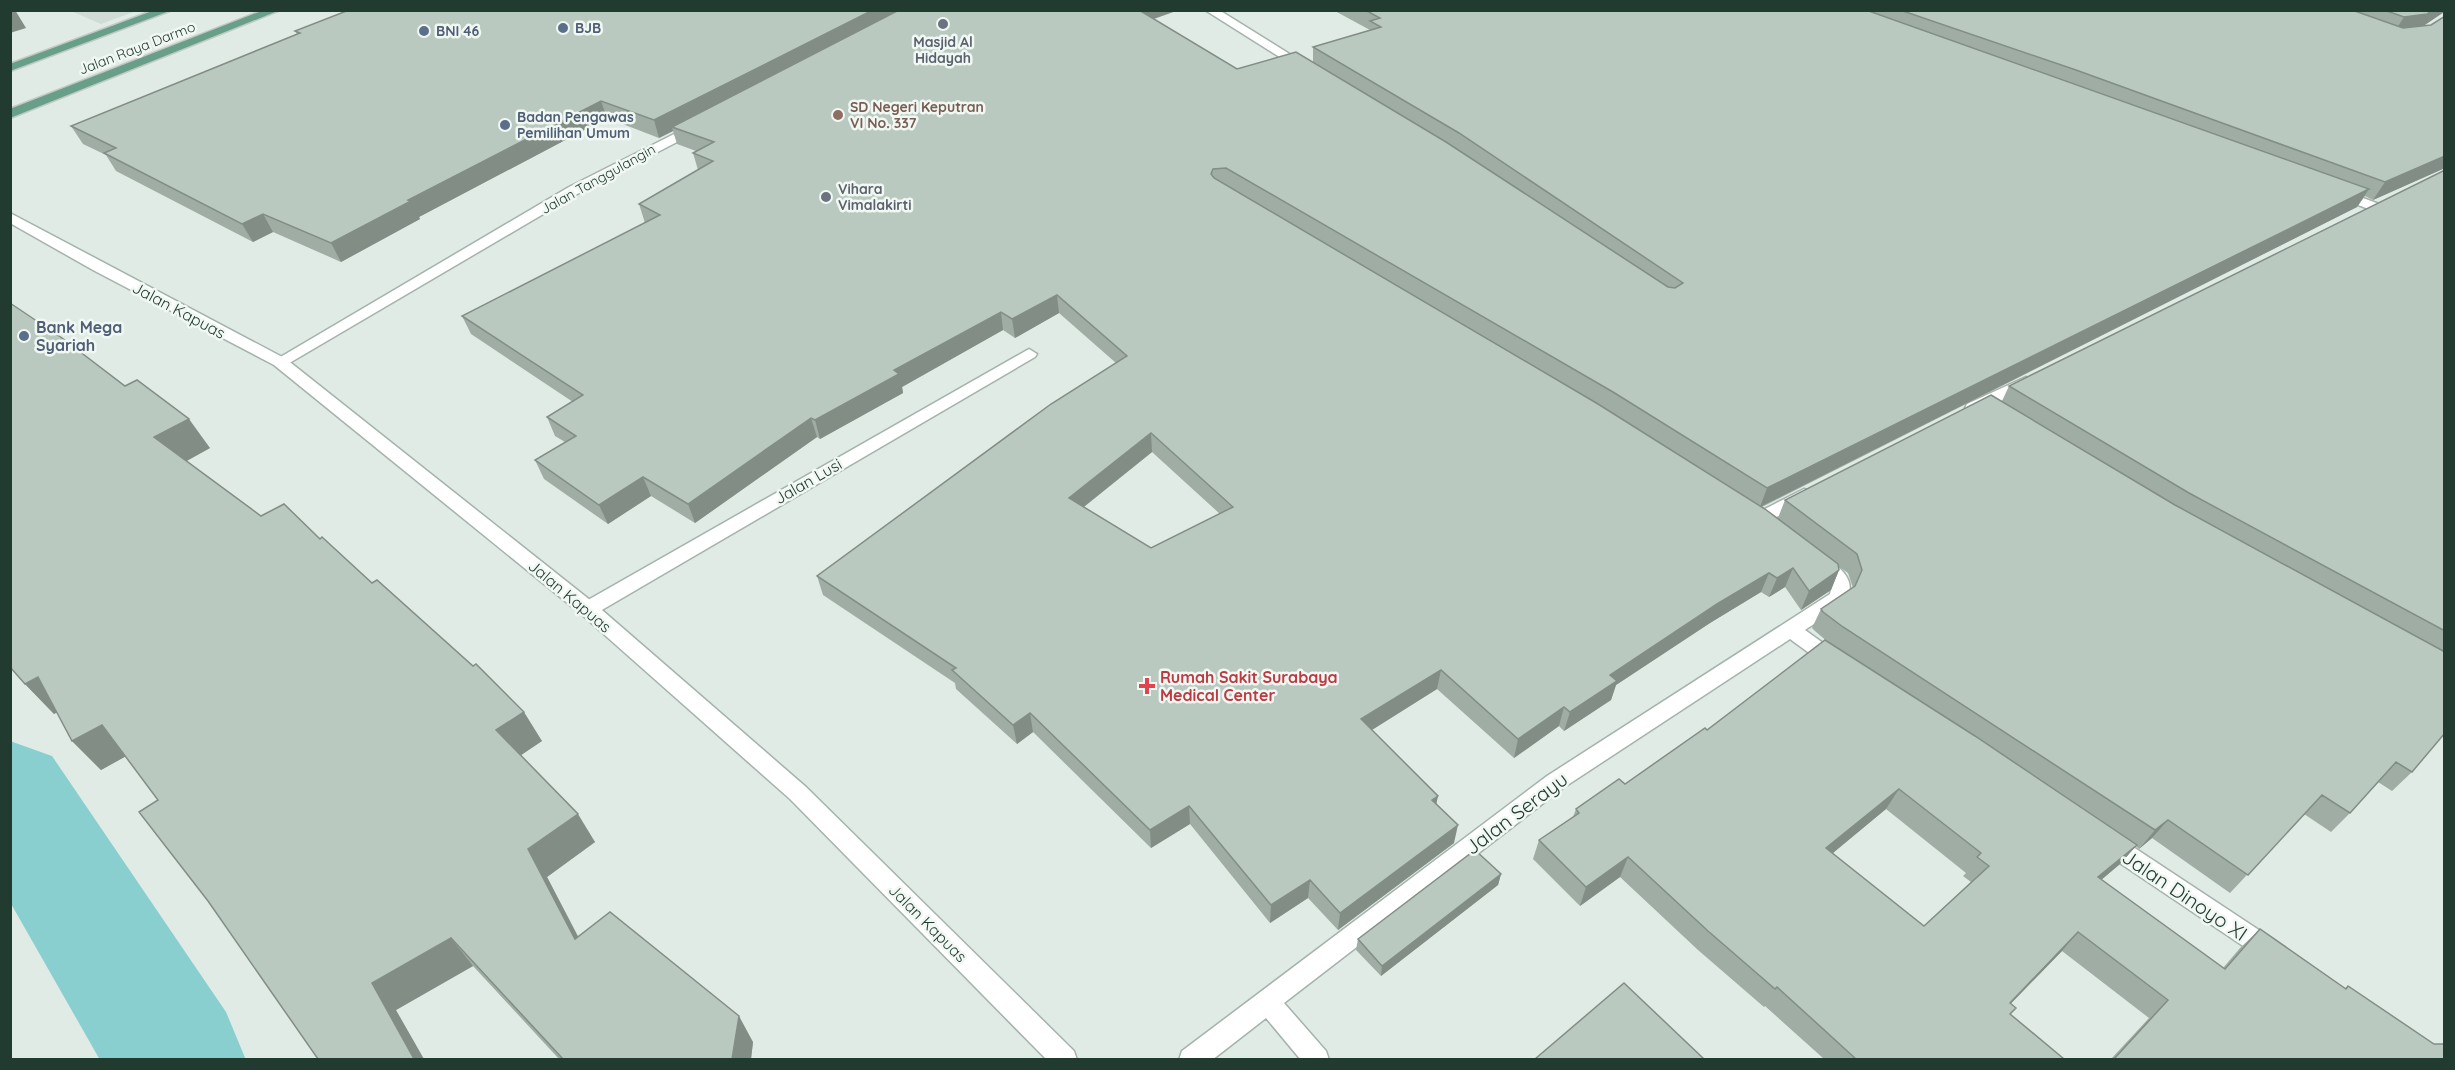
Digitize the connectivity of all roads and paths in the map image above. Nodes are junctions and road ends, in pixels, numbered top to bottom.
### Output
1 (167, 10) edge
2 (275, 10) edge
3 (1210, 10) edge
4 (10, 68) edge
5 (1322, 77) edge
6 (10, 114) edge
7 (712, 118) edge
8 (2332, 190) edge
9 (10, 217) edge
10 (2353, 218) edge
11 (1029, 354) dead end
12 (280, 362) junction
13 (2043, 374) edge
14 (1982, 404) junction
15 (1961, 415) edge
16 (2001, 416) edge
17 (1819, 487) edge
18 (1745, 509) edge
19 (1764, 521) junction
20 (1786, 538) edge
21 (1805, 552) edge
22 (588, 609) junction
23 (1790, 628) junction
24 (1852, 672) edge
25 (2085, 827) edge
26 (2287, 963) edge
27 (1268, 1002) junction
28 (1065, 1059) edge
29 (1191, 1059) edge
30 (1317, 1059) edge

1 - 4 main road, Jalan Raya Darmo
2 - 6 main road, Jalan Raya Darmo
3 - 5 street
7 - 12 street, Jalan Tanggulangin
8 - 10 street
9 - 12 street, Jalan Kapuas
11 - 22 street, Jalan Lusi
12 - 22 street, Jalan Kapuas
13 - 14 street
14 - 15 street
14 - 16 street
17 - 19 street
18 - 19 street
19 - 20 street
21 - 23 street, Jalan Serayu
22 - 28 street, Jalan Kapuas
23 - 24 street
23 - 27 street, Jalan Serayu
25 - 26 street, Jalan Dinoyo XI
27 - 29 street, Jalan Serayu
27 - 30 street

